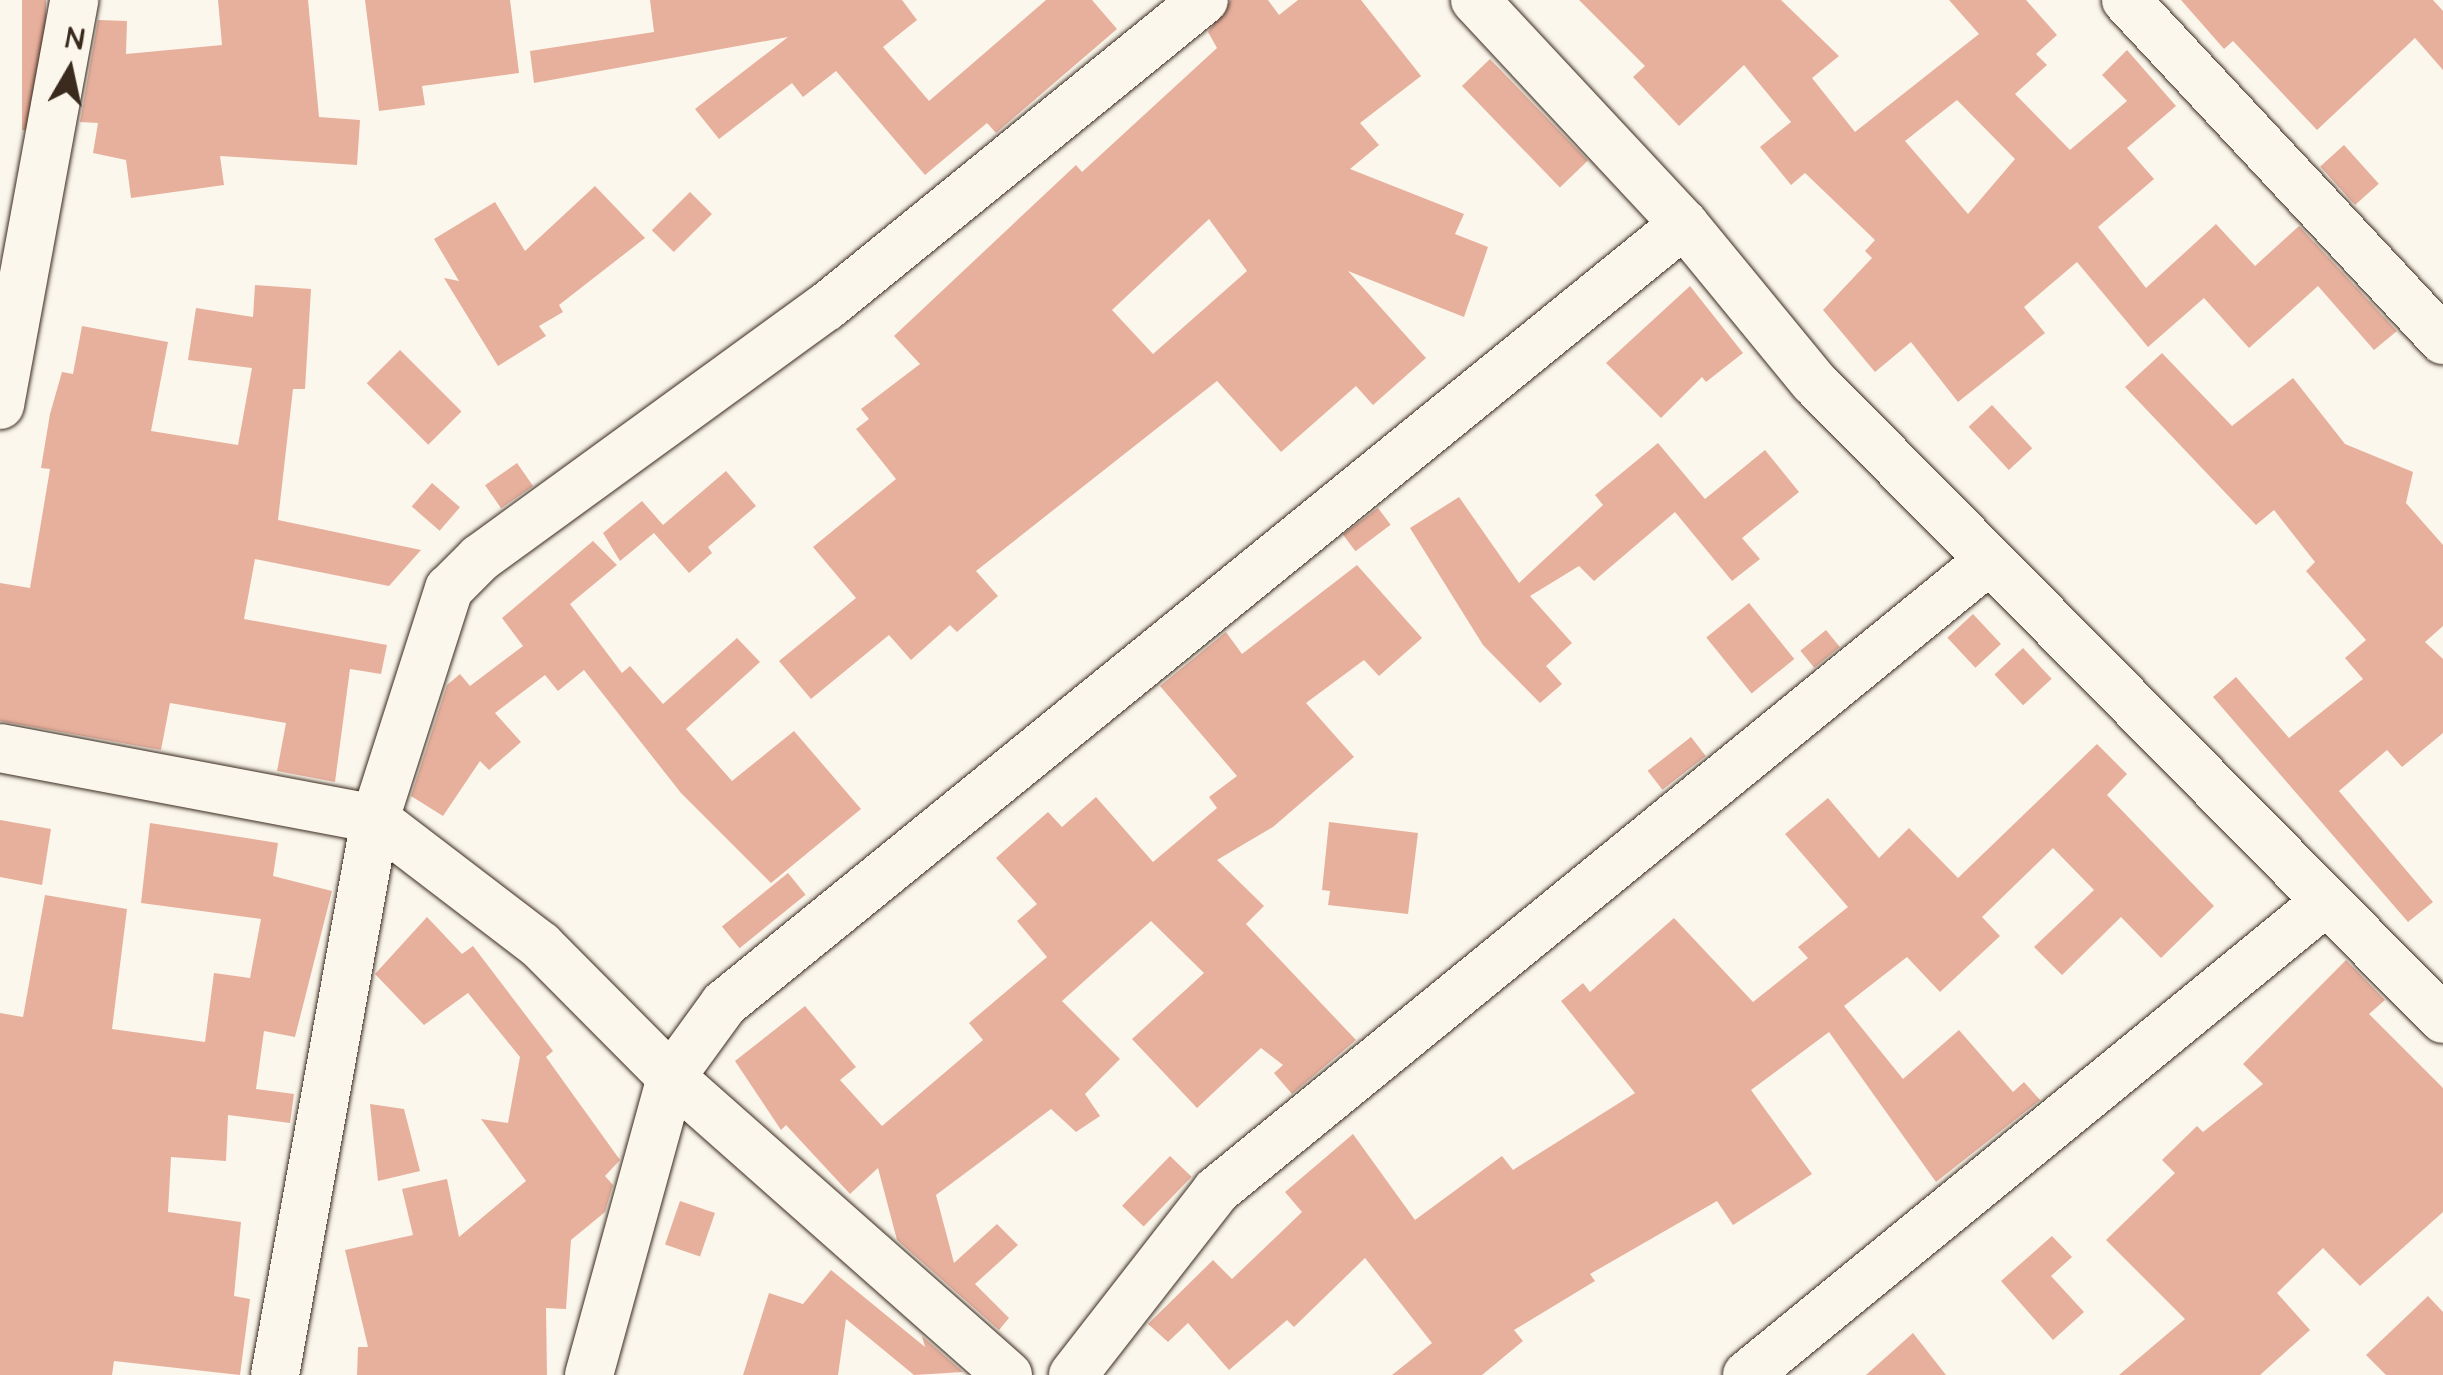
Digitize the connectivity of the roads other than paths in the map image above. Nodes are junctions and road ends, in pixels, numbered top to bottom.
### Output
1 (74, 0) edge
2 (1204, 0) edge
3 (1475, 0) edge
4 (2126, 0) edge
5 (1684, 224) junction
6 (2443, 340) edge
7 (0, 405) edge
8 (1986, 563) junction
9 (0, 748) edge
10 (375, 819) junction
11 (2323, 904) junction
12 (2443, 1020) edge
13 (671, 1077) junction
14 (276, 1375) edge
15 (589, 1375) edge
16 (1008, 1375) edge
17 (1073, 1375) edge
18 (1747, 1375) edge

1 - 7 street
2 - 10 street
3 - 5 street
4 - 6 street
5 - 8 street
5 - 13 street
8 - 11 street
8 - 17 street
9 - 10 street
10 - 13 street
10 - 14 street
11 - 12 street
11 - 18 street
13 - 15 street
13 - 16 street

